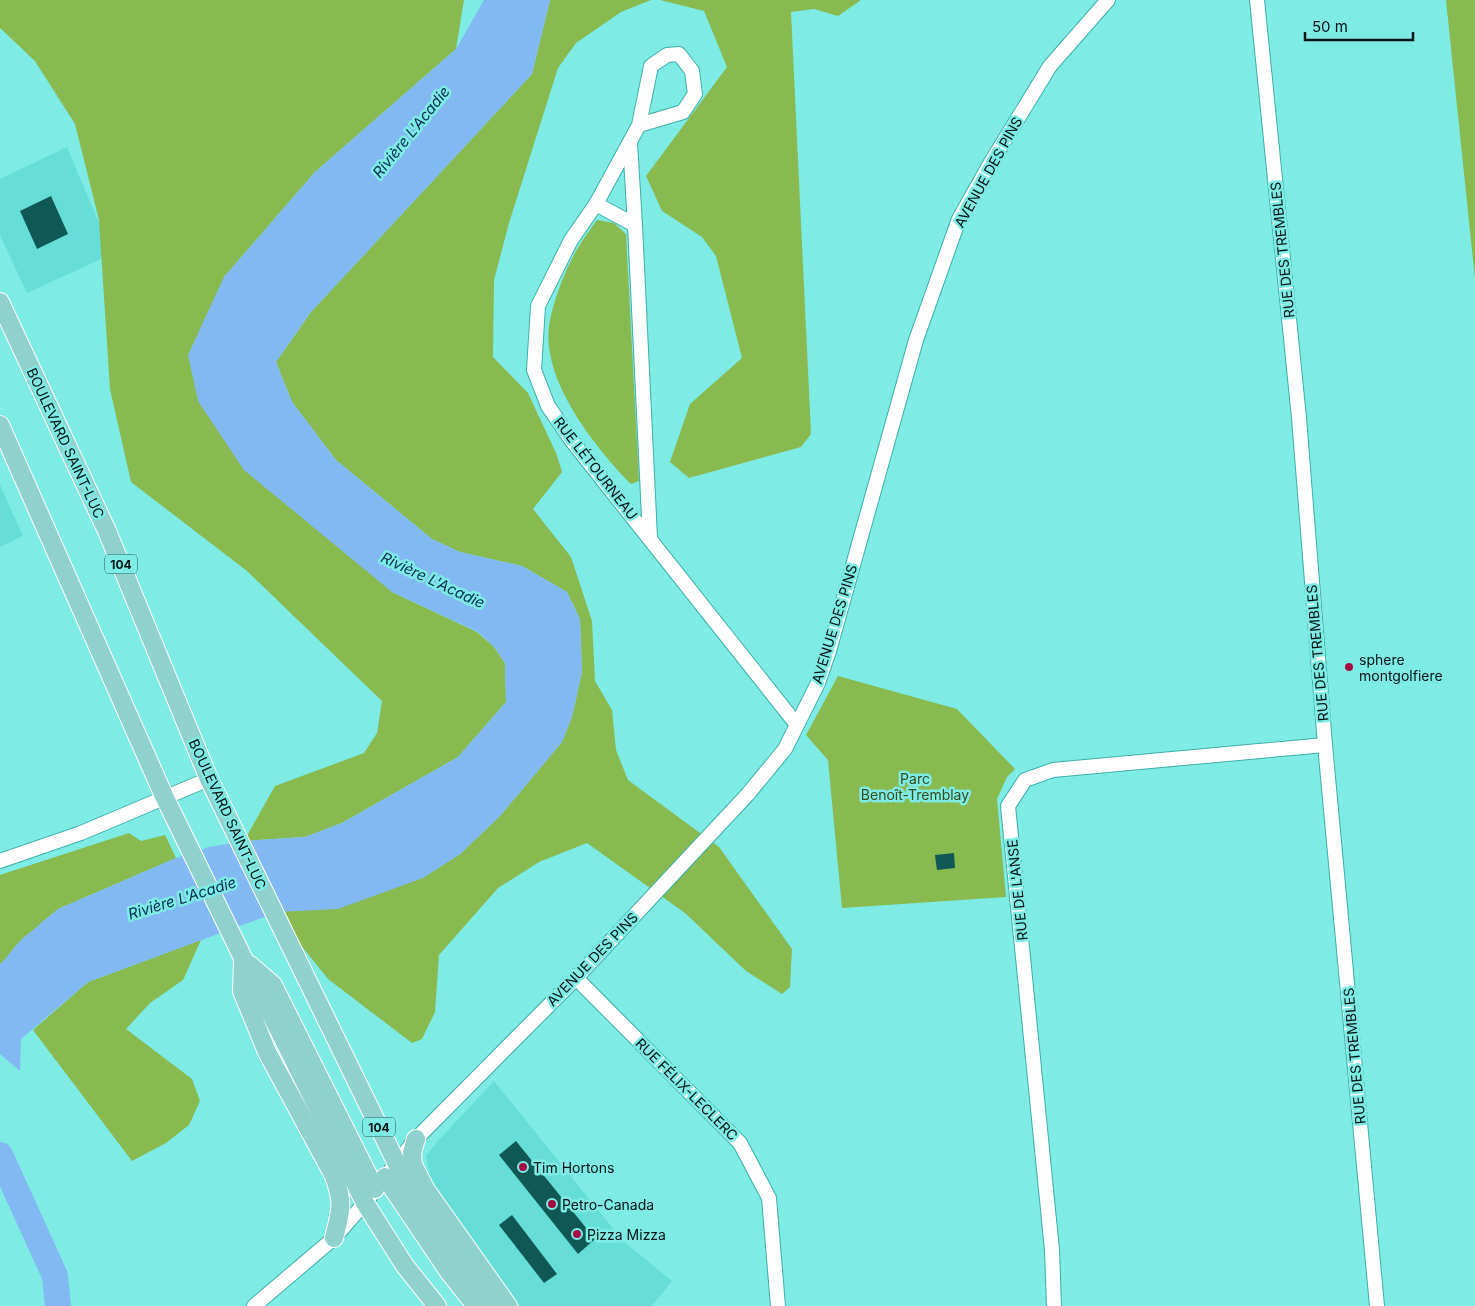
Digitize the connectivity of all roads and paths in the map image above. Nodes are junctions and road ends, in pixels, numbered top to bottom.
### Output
1 (1108, 0) edge
2 (1257, 0) edge
3 (639, 125) junction
4 (630, 143) junction
5 (596, 204) junction
6 (635, 225) junction
7 (0, 302) edge
8 (0, 426) edge
9 (650, 538) junction
10 (797, 725) junction
11 (1325, 745) junction
12 (209, 778) junction
13 (164, 796) junction
14 (0, 861) edge
15 (242, 958) junction
16 (576, 978) junction
17 (416, 1139) junction
18 (397, 1164) junction
19 (375, 1190) junction
20 (334, 1238) junction
21 (254, 1306) edge
22 (437, 1306) edge
23 (476, 1306) edge
24 (493, 1306) edge
25 (508, 1306) edge
26 (778, 1306) edge
27 (1054, 1306) edge
28 (1377, 1306) edge

1 - 10 street, AVENUE DES PINS
2 - 11 street, RUE DES TREMBLES
3 - 3 street, RUE LÉTOURNEAU
3 - 4 street, RUE LÉTOURNEAU
4 - 5 street, RUE LÉTOURNEAU
4 - 6 street, RUE LÉTOURNEAU
5 - 6 street
5 - 9 street, RUE LÉTOURNEAU
6 - 9 street, RUE LÉTOURNEAU
7 - 12 main road, BOULEVARD SAINT-LUC / 104
8 - 13 main road
9 - 10 street, RUE LÉTOURNEAU
10 - 16 street, AVENUE DES PINS
11 - 27 street, RUE DE L'ANSE
11 - 28 street, RUE DES TREMBLES
12 - 13 street
12 - 18 main road, BOULEVARD SAINT-LUC / 104
13 - 14 street
13 - 15 main road
15 - 19 main road
15 - 20 main road
16 - 17 street, AVENUE DES PINS
16 - 26 street, RUE FÉLIX-LECLERC
17 - 18 street, AVENUE DES PINS
17 - 25 main road
18 - 19 street, AVENUE DES PINS
18 - 24 main road, BOULEVARD SAINT-LUC / 104
19 - 20 street, AVENUE DES PINS
19 - 22 main road
19 - 23 main road
20 - 21 street, AVENUE DES PINS

